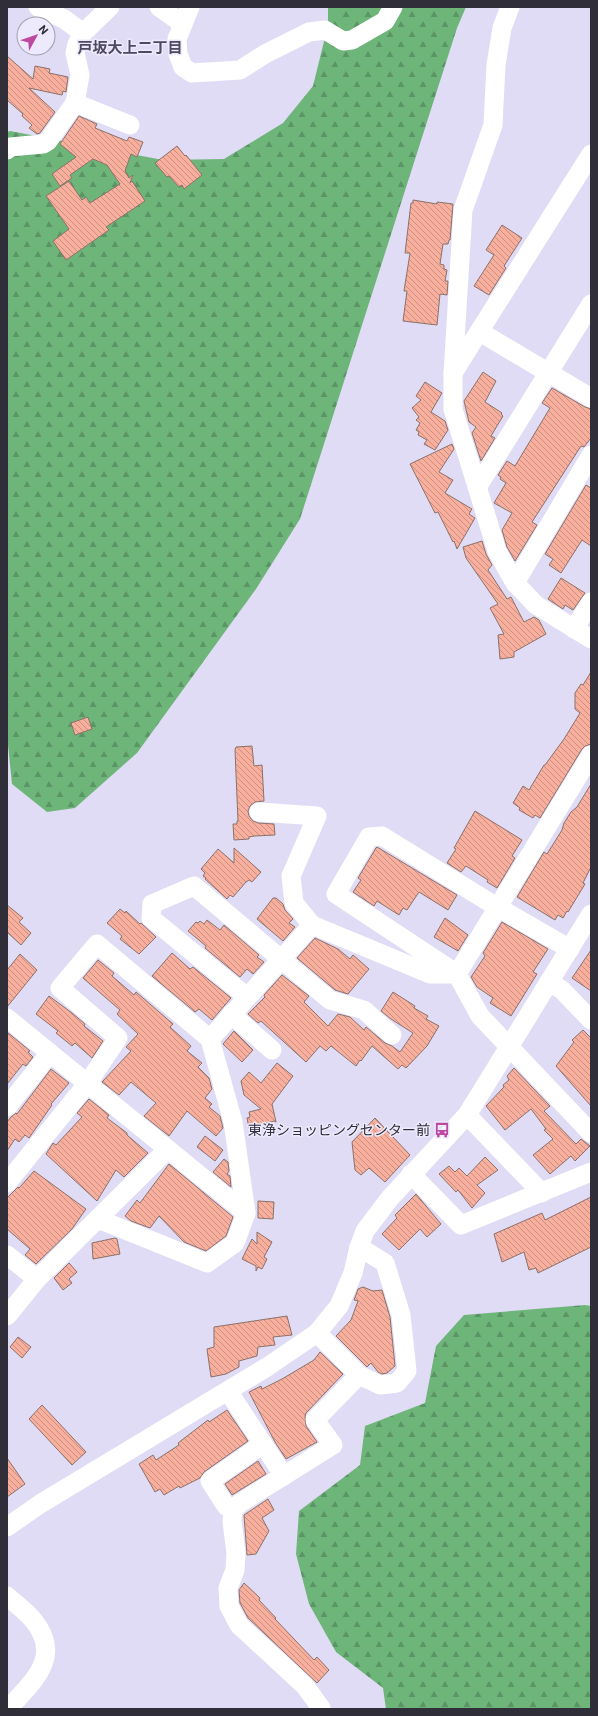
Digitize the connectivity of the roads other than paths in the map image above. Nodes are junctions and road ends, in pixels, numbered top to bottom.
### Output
1 (38, 7) edge
2 (110, 7) edge
3 (159, 7) edge
4 (190, 7) edge
5 (393, 7) edge
6 (503, 10) edge
7 (183, 24) junction
8 (83, 33) junction
9 (75, 103) junction
10 (130, 125) dead end
11 (7, 150) edge
12 (591, 154) edge
13 (591, 304) edge
14 (480, 332) junction
15 (548, 372) junction
16 (453, 374) junction
17 (591, 398) edge
18 (591, 455) edge
19 (478, 486) junction
20 (515, 583) junction
21 (591, 602) edge
22 (574, 629) junction
23 (591, 639) edge
24 (591, 755) edge
25 (259, 812) dead end
26 (497, 907) junction
27 (591, 914) edge
28 (312, 925) junction
29 (570, 949) junction
30 (281, 959) junction
31 (457, 974) junction
32 (550, 982) junction
33 (247, 997) junction
34 (231, 1014) junction
35 (7, 1018) edge
36 (591, 1020) edge
37 (392, 1035) dead end
38 (210, 1039) junction
39 (508, 1047) junction
40 (272, 1050) dead end
41 (50, 1053) junction
42 (87, 1084) junction
43 (7, 1107) edge
44 (467, 1115) junction
45 (591, 1133) edge
46 (167, 1150) junction
47 (591, 1172) edge
48 (411, 1174) junction
49 (7, 1183) edge
50 (542, 1192) junction
51 (246, 1213) junction
52 (98, 1219) junction
53 (359, 1247) junction
54 (7, 1255) edge
55 (37, 1279) junction
56 (7, 1316) edge
57 (318, 1333) junction
58 (359, 1374) junction
59 (228, 1391) junction
60 (263, 1444) junction
61 (284, 1476) junction
62 (233, 1510) junction
63 (7, 1527) edge
64 (7, 1596) edge
65 (321, 1708) edge
66 (8, 1709) edge

1 - 8 street
2 - 8 street
3 - 7 street
4 - 7 street
5 - 7 street
6 - 16 street
8 - 9 street
9 - 10 street
9 - 11 street
12 - 14 street
13 - 15 street
14 - 15 street
14 - 16 street
15 - 17 street
15 - 19 street
16 - 19 street
18 - 20 street
19 - 20 street
20 - 22 street
21 - 22 street
22 - 23 street
24 - 26 street
25 - 28 street
26 - 29 street
26 - 31 street
26 - 31 street
27 - 29 street
28 - 30 street
28 - 31 street
29 - 32 street
30 - 33 street
30 - 33 street
30 - 37 street
31 - 39 street
32 - 36 street
32 - 39 street
33 - 34 street
34 - 38 street
34 - 40 street
35 - 41 street
38 - 42 street
38 - 51 street
39 - 44 street
39 - 45 street
41 - 42 street
41 - 43 street
42 - 46 street
42 - 49 street
44 - 48 street
44 - 50 street
46 - 51 street
46 - 52 street
47 - 50 street
48 - 50 street
48 - 53 street
51 - 52 street
52 - 55 street
53 - 57 street
53 - 58 street
54 - 55 street
55 - 56 street
57 - 58 street
57 - 59 street
58 - 61 street
59 - 60 street
59 - 63 street
60 - 61 street
60 - 62 street
61 - 62 street
62 - 65 street
64 - 66 street

